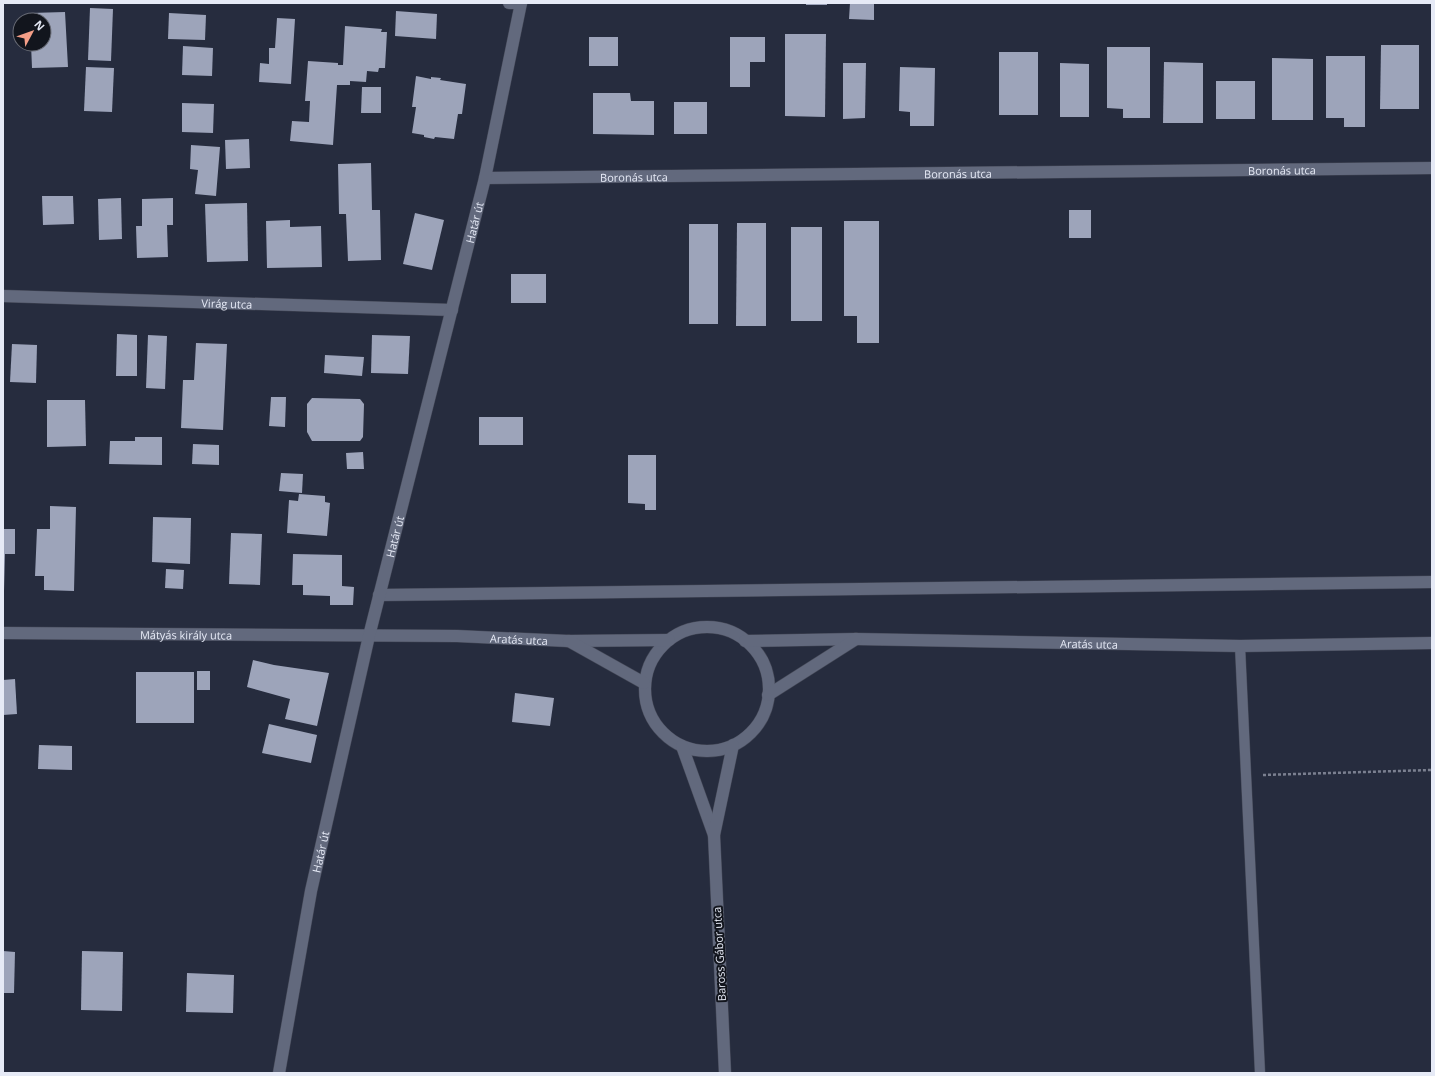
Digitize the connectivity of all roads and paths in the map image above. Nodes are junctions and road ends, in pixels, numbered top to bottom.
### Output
1 (509, 3) edge
2 (521, 3) edge
3 (1432, 168) edge
4 (485, 178) junction
5 (3, 296) edge
6 (452, 310) junction
7 (1432, 582) edge
8 (379, 595) junction
9 (3, 632) edge
10 (369, 636) junction
11 (856, 639) junction
12 (669, 640) junction
13 (568, 641) junction
14 (745, 641) junction
15 (1432, 643) edge
16 (1240, 646) junction
17 (644, 683) junction
18 (768, 695) junction
19 (733, 745) junction
20 (682, 746) junction
21 (1432, 770) edge
22 (1246, 776) junction
23 (714, 835) junction
24 (279, 1073) edge
25 (725, 1073) edge
26 (1260, 1073) edge

1 - 2 street
2 - 4 street, Határ út
3 - 4 street, Boronás utca
4 - 6 street, Határ út
5 - 6 street, Virág utca
6 - 8 street, Határ út
7 - 8 street
8 - 10 street, Határ út
9 - 10 street, Mátyás király utca
10 - 13 street, Aratás utca
10 - 24 street, Határ út
11 - 14 street, Aratás utca
11 - 16 street, Aratás utca
11 - 18 street
12 - 13 street, Aratás utca
12 - 14 street
12 - 17 street
13 - 17 street
14 - 18 street
15 - 16 street, Aratás utca
16 - 22 lane
17 - 20 street
18 - 19 street
19 - 20 street
19 - 23 street
20 - 23 street
21 - 22 path
22 - 26 lane
23 - 25 street, Baross Gábor utca

